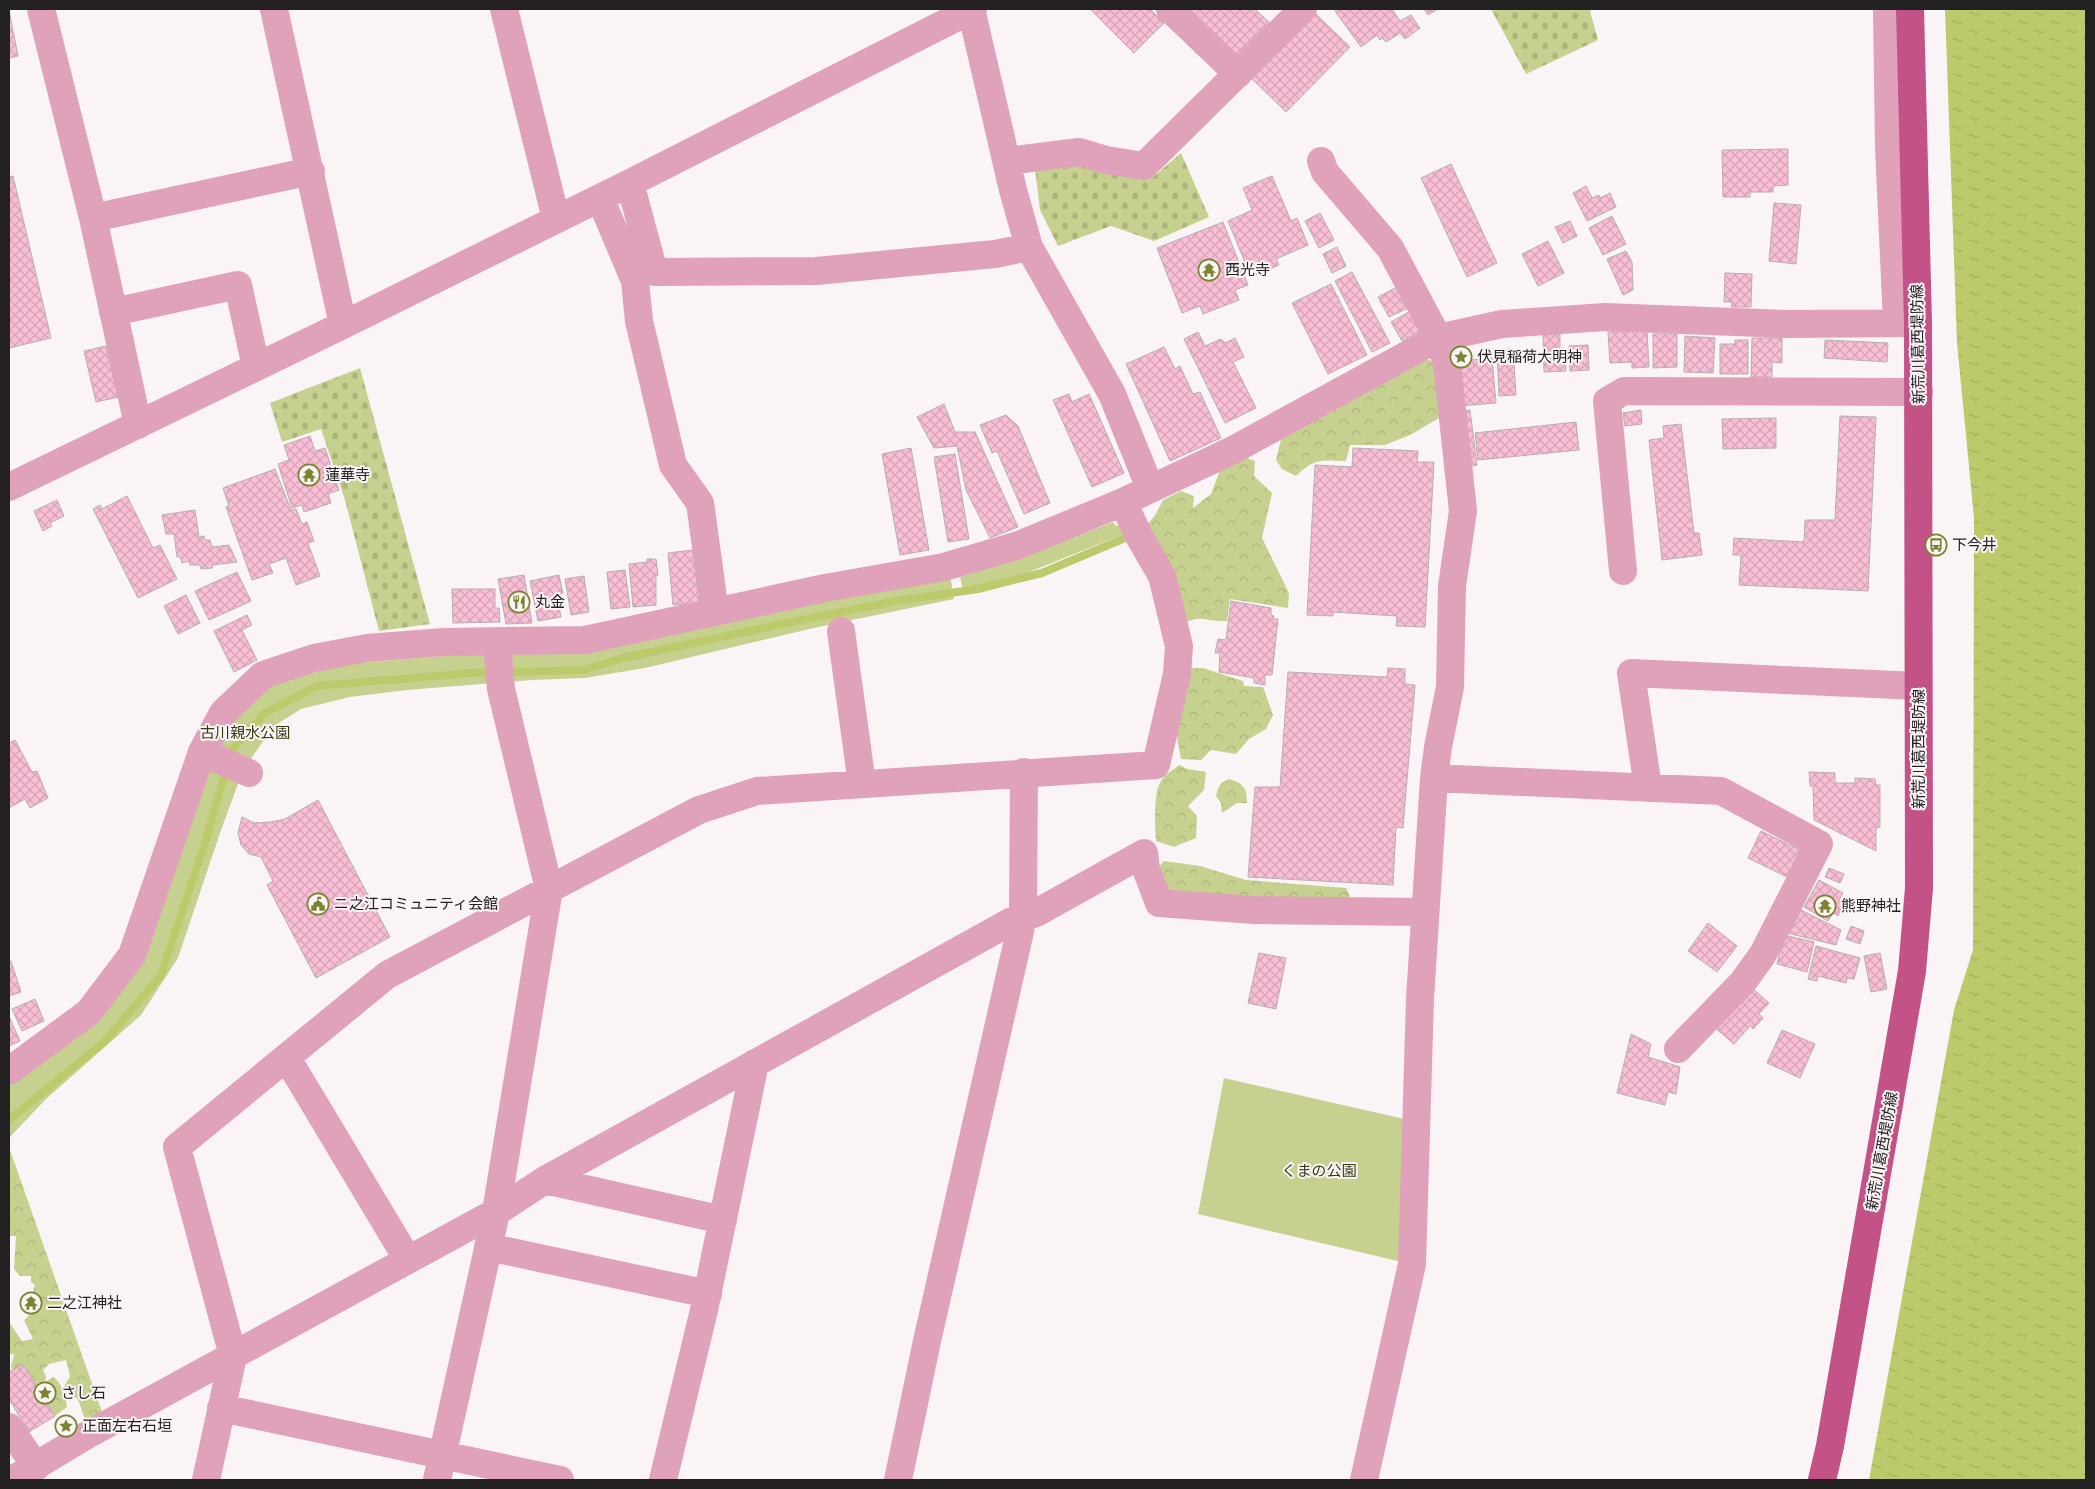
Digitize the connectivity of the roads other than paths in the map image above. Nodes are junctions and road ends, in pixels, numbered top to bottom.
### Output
1 (41, 9) edge
2 (274, 9) edge
3 (504, 9) edge
4 (972, 9) edge
5 (1170, 9) edge
6 (1304, 9) edge
7 (1887, 9) edge
8 (1910, 9) edge
9 (1238, 74) junction
10 (1007, 161) junction
11 (1321, 161) dead end
12 (311, 171) junction
13 (630, 183) junction
14 (600, 198) junction
15 (93, 218) junction
16 (556, 219) junction
17 (1028, 247) junction
18 (113, 312) junction
19 (1908, 323) junction
20 (343, 325) junction
21 (1438, 338) junction
22 (256, 367) junction
23 (1919, 392) junction
24 (138, 425) junction
25 (9, 487) edge
26 (1150, 488) junction
27 (1123, 502) junction
28 (1623, 571) dead end
29 (715, 612) junction
30 (841, 630) dead end
31 (497, 641) junction
32 (1918, 686) junction
33 (202, 752) junction
34 (1024, 772) junction
35 (249, 773) dead end
36 (1434, 778) junction
37 (862, 784) junction
38 (1648, 788) junction
39 (549, 888) junction
40 (1424, 912) junction
41 (1023, 918) junction
42 (1678, 1049) dead end
43 (287, 1058) junction
44 (755, 1063) junction
45 (9, 1071) edge
46 (545, 1180) junction
47 (496, 1212) junction
48 (723, 1220) junction
49 (488, 1247) junction
50 (408, 1260) junction
51 (708, 1294) junction
52 (233, 1356) junction
53 (221, 1408) junction
54 (9, 1427) edge
55 (36, 1467) junction
56 (440, 1468) edge
57 (12, 1480) edge
58 (206, 1480) edge
59 (560, 1480) edge
60 (663, 1480) edge
61 (898, 1480) edge
62 (1364, 1480) edge
63 (1822, 1480) edge

1 - 15 street
2 - 12 street
3 - 16 street
4 - 10 street
4 - 13 street
5 - 9 street
6 - 9 street
7 - 19 street
8 - 19 main road, 新荒川葛西堤防線
9 - 10 street
10 - 17 street
11 - 21 street
12 - 15 street
12 - 20 street
13 - 14 street
13 - 17 street
14 - 16 street
14 - 29 street
15 - 18 street
16 - 20 street
17 - 26 street
18 - 22 street
18 - 24 street
19 - 21 street
19 - 23 main road, 新荒川葛西堤防線
20 - 22 street
21 - 26 street
21 - 36 street
22 - 24 street
23 - 28 street
23 - 32 main road, 新荒川葛西堤防線
24 - 25 street
26 - 27 street
27 - 29 street
27 - 34 street
29 - 31 street
30 - 37 street
31 - 33 street
31 - 39 street
32 - 38 street
32 - 63 main road, 新荒川葛西堤防線
33 - 35 street
33 - 45 street
34 - 37 street
34 - 41 street
36 - 38 street
36 - 40 street
37 - 39 street
38 - 42 street
39 - 43 street
39 - 47 street
40 - 41 street
40 - 62 street
41 - 44 street
41 - 61 street
43 - 50 street
43 - 52 street
44 - 46 street
44 - 48 street
46 - 47 street
46 - 48 street
47 - 49 street
47 - 50 street
48 - 51 street
49 - 51 street
49 - 56 street
50 - 52 street
51 - 60 street
52 - 53 street
52 - 55 street
53 - 56 street
53 - 58 street
54 - 55 street
55 - 57 street
56 - 59 street

